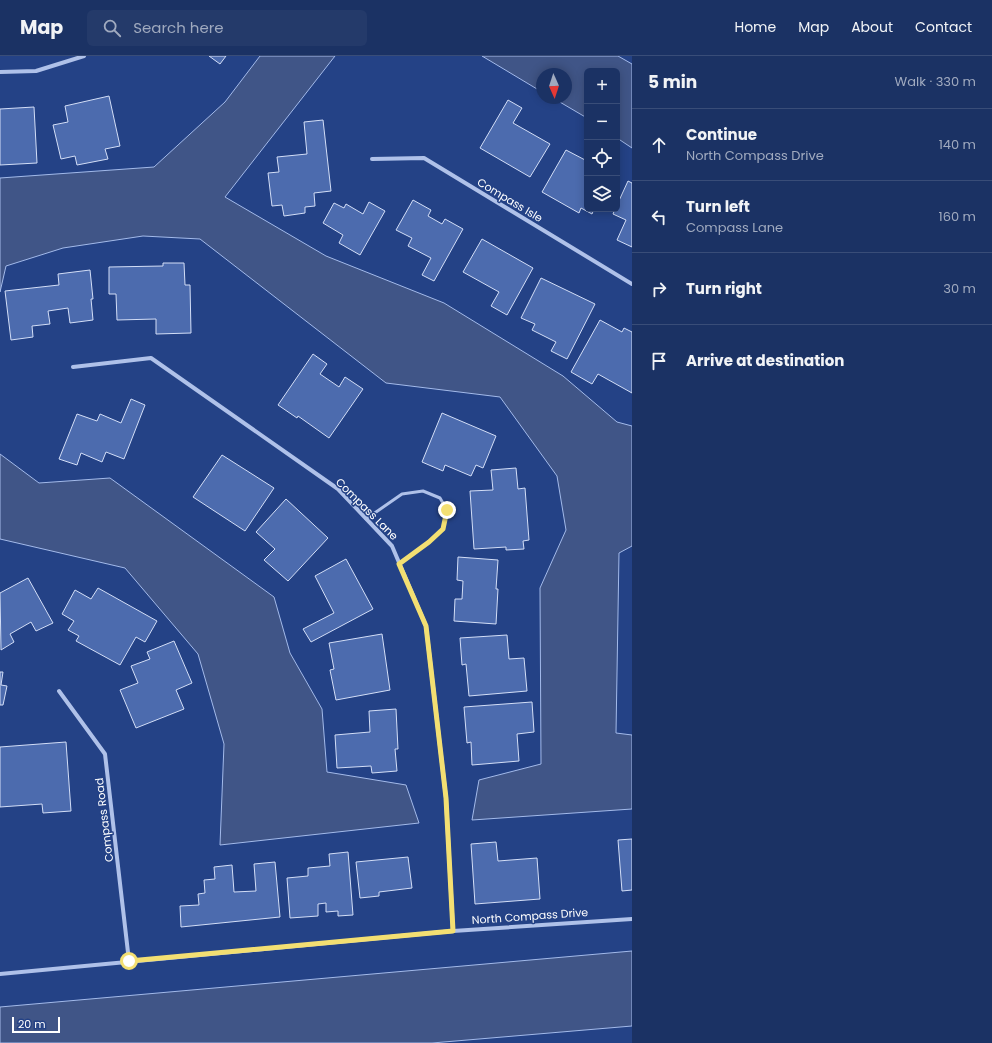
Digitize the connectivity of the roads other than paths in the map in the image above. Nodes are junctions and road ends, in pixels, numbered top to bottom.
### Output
1 (84, 56) edge
2 (0, 72) edge
3 (372, 159) dead end
4 (632, 284) edge
5 (73, 367) dead end
6 (366, 518) junction
7 (399, 564) junction
8 (60, 691) dead end
9 (632, 919) edge
10 (453, 931) junction
11 (129, 961) junction
12 (0, 974) edge

1 - 2 street
3 - 4 street, Compass Isle
5 - 6 street, Compass Lane
6 - 7 street, Compass Lane
6 - 7 lane
7 - 10 street, Compass Lane
8 - 11 street, Compass Road
9 - 10 street, North Compass Drive
10 - 11 street, North Compass Drive
11 - 12 street, North Compass Drive

